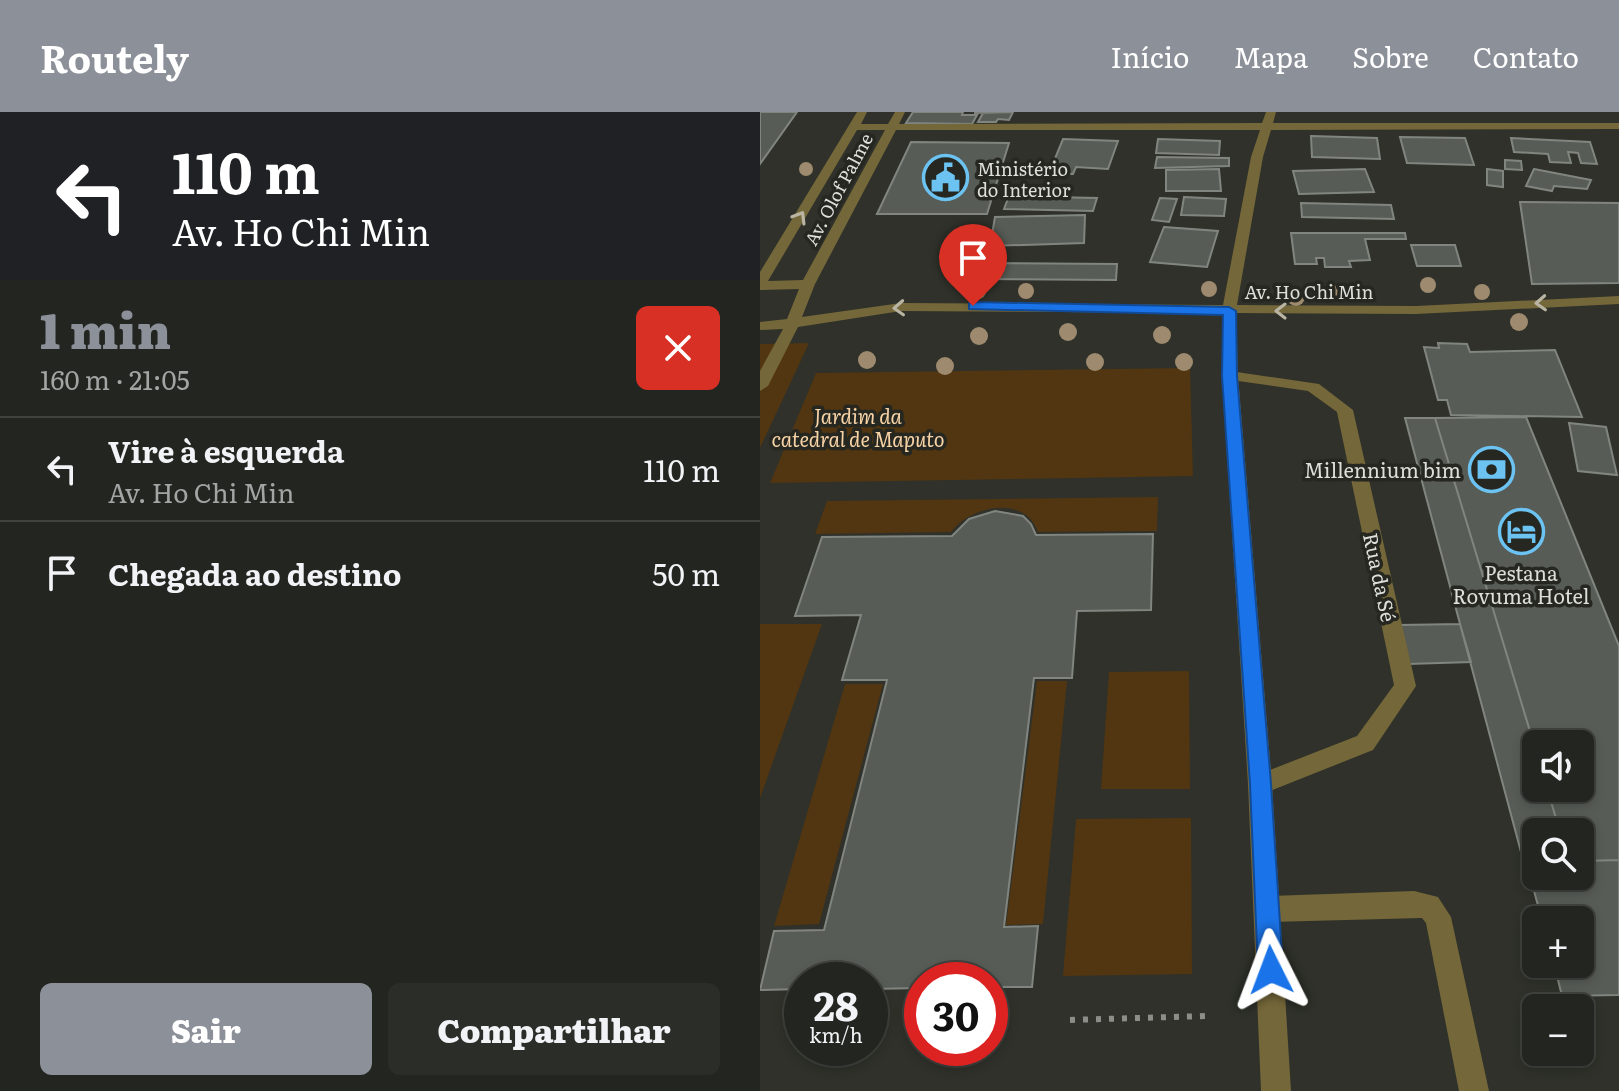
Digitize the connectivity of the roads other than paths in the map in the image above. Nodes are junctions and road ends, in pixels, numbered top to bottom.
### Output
1 (862, 112) edge
2 (900, 112) edge
3 (1271, 112) edge
4 (892, 126) junction
5 (1619, 126) edge
6 (853, 127) junction
7 (1267, 127) junction
8 (808, 284) junction
9 (760, 285) edge
10 (1619, 300) edge
11 (1229, 311) junction
12 (792, 325) junction
13 (760, 326) edge
14 (1230, 376) junction
15 (760, 386) edge
16 (1260, 784) junction
17 (1268, 909) junction
18 (1276, 1091) edge
19 (1474, 1091) edge

1 - 6 street, Av. Olof Palme
2 - 4 street, Av. Olof Palme
3 - 7 street
4 - 6 street
4 - 7 street
4 - 8 street, Av. Olof Palme
5 - 7 street
9 -> 6 street, Av. Olof Palme
7 - 11 street
8 - 9 street
8 - 12 street, Av. Olof Palme
10 -> 11 street, Av. Ho Chi Min
11 -> 12 street, Av. Ho Chi Min
11 - 14 street
12 - 13 street, Av. Ho Chi Min
12 - 15 street, Av. Olof Palme
14 - 16 street
14 - 16 street, Rua da Sé
16 - 17 street
17 - 18 street
17 - 19 street

